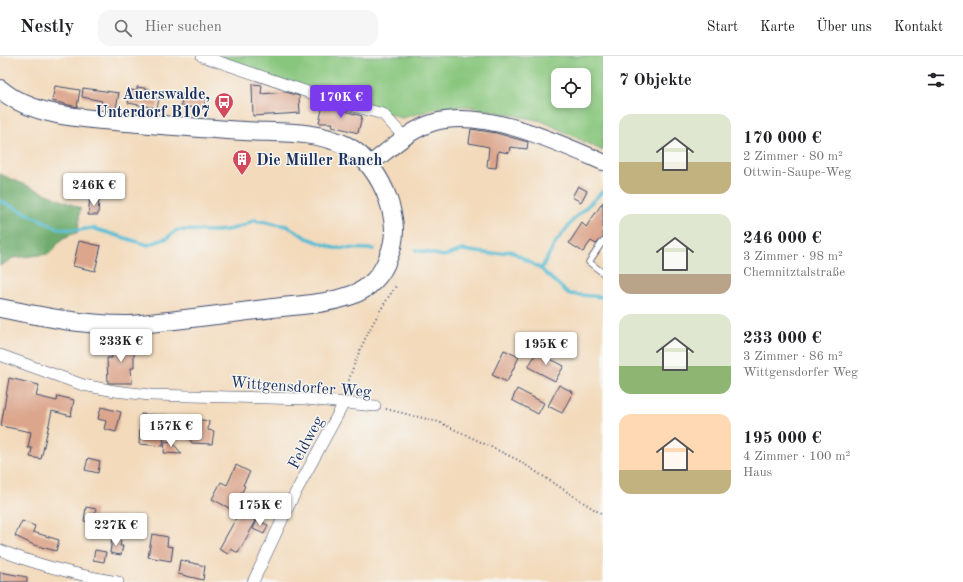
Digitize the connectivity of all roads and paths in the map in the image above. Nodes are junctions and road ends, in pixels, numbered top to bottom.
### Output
1 (202, 56) edge
2 (0, 89) edge
3 (404, 137) junction
4 (603, 162) edge
5 (369, 165) junction
6 (603, 241) edge
7 (603, 273) edge
8 (396, 286) dead end
9 (0, 308) edge
10 (0, 355) edge
11 (344, 403) junction
12 (375, 406) joint
13 (603, 516) edge
14 (0, 550) edge
15 (83, 579) edge
16 (118, 582) edge
17 (253, 582) edge

1 - 3 street
2 - 5 main road
3 - 4 main road
3 - 5 main road
5 - 9 main road
6 - 7 lane
8 - 11 path
10 - 11 street, Wittgensdorfer Weg
11 - 12 street, Wittgensdorfer Weg
11 - 17 street, Feldweg
12 - 13 path, Wittgensdorfer Weg
14 - 15 street
15 - 16 street

